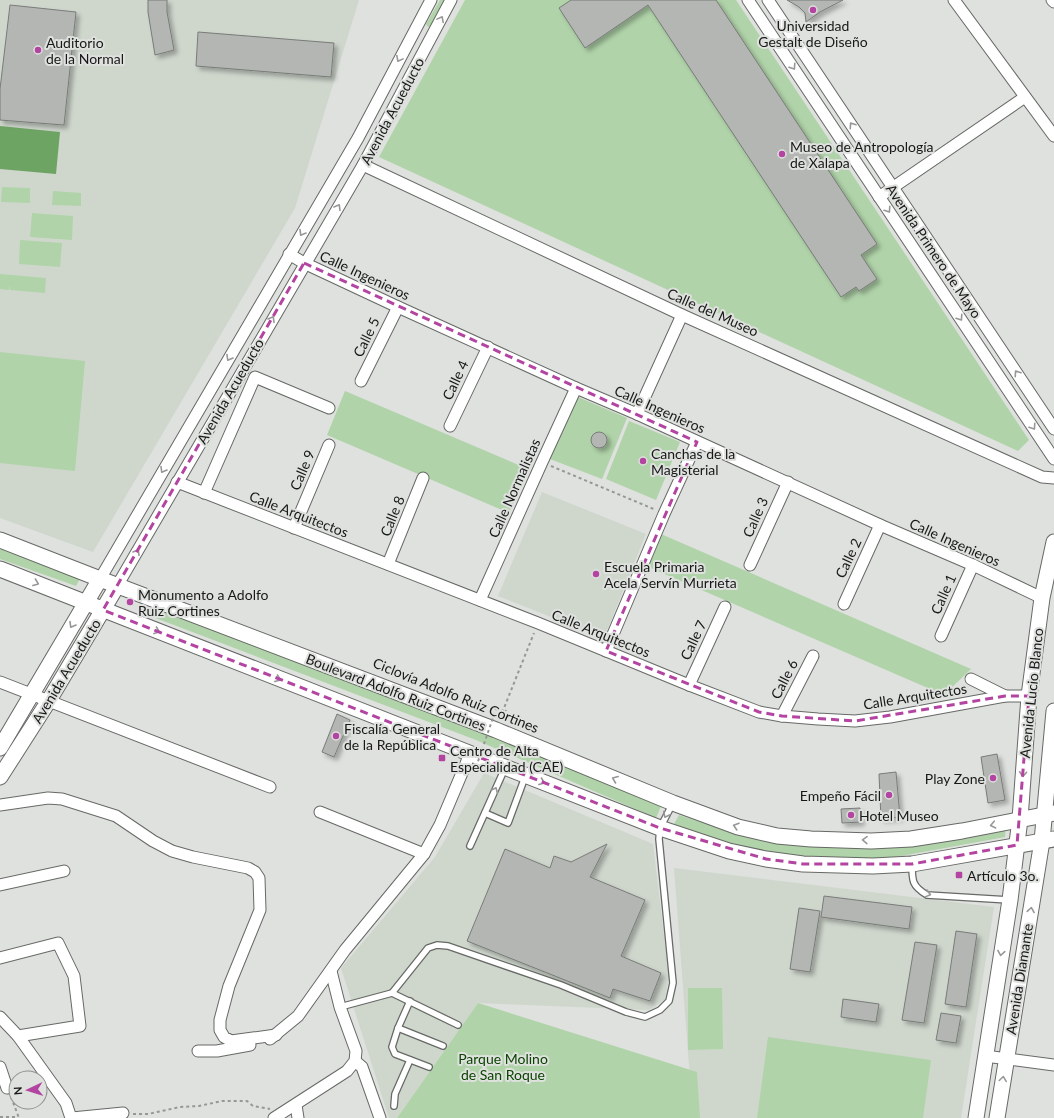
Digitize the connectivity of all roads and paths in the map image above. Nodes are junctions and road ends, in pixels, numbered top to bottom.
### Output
1 (431, 0) edge
2 (451, 0) edge
3 (748, 0) edge
4 (768, 0) edge
5 (954, 0) edge
6 (416, 28) junction
7 (432, 37) junction
8 (1025, 97) junction
9 (1054, 136) edge
10 (358, 138) junction
11 (373, 146) junction
12 (363, 165) junction
13 (893, 187) junction
14 (879, 197) junction
15 (289, 254) junction
16 (304, 263) junction
17 (398, 307) junction
18 (682, 315) junction
19 (488, 347) junction
20 (361, 382) dead end
21 (576, 388) junction
22 (330, 408) dead end
23 (637, 414) junction
24 (450, 426) dead end
25 (1054, 429) edge
26 (697, 442) junction
27 (329, 445) dead end
28 (1054, 459) edge
29 (542, 462) junction
30 (423, 478) dead end
31 (1054, 478) edge
32 (177, 482) junction
33 (788, 482) junction
34 (204, 493) junction
35 (664, 514) junction
36 (880, 525) junction
37 (294, 528) junction
38 (0, 540) edge
39 (1054, 542) edge
40 (388, 564) junction
41 (750, 565) dead end
42 (972, 565) junction
43 (0, 569) edge
44 (100, 580) junction
45 (117, 586) junction
46 (1042, 598) junction
47 (480, 600) junction
48 (86, 602) junction
49 (844, 604) dead end
50 (725, 607) dead end
51 (103, 610) junction
52 (538, 623) junction
53 (941, 636) dead end
54 (606, 651) junction
55 (813, 656) dead end
56 (971, 680) dead end
57 (0, 682) edge
58 (689, 685) junction
59 (32, 695) junction
60 (1005, 696) junction
61 (1029, 696) junction
62 (48, 702) junction
63 (506, 708) junction
64 (1054, 711) edge
65 (782, 716) junction
66 (492, 719) dead end
67 (0, 748) edge
68 (6, 756) edge
69 (475, 760) junction
70 (505, 768) junction
71 (525, 776) junction
72 (0, 777) edge
73 (270, 787) dead end
74 (673, 802) junction
75 (0, 805) edge
76 (320, 812) dead end
77 (485, 813) junction
78 (1050, 814) edge
79 (1020, 819) junction
80 (660, 828) junction
81 (1048, 840) edge
82 (470, 846) dead end
83 (1016, 846) junction
84 (424, 854) junction
85 (912, 864) junction
86 (64, 871) dead end
87 (0, 884) edge
88 (1010, 900) junction
89 (0, 958) edge
90 (331, 971) junction
91 (392, 993) junction
92 (410, 1001) junction
93 (340, 1007) junction
94 (0, 1017) edge
95 (458, 1025) dead end
96 (398, 1028) junction
97 (276, 1035) junction
98 (18, 1036) junction
99 (443, 1046) dead end
100 (198, 1051) dead end
101 (986, 1056) junction
102 (1006, 1058) junction
103 (410, 1060) junction
104 (359, 1064) junction
105 (1054, 1065) edge
106 (0, 1067) edge
107 (429, 1067) dead end
108 (8, 1088) edge
109 (296, 1105) junction
110 (394, 1106) dead end
111 (285, 1112) junction
112 (123, 1113) joint
113 (0, 1117) edge
114 (18, 1117) edge
115 (72, 1118) edge
116 (274, 1118) edge
117 (298, 1118) edge
118 (373, 1118) edge
119 (380, 1118) edge
120 (976, 1118) edge
121 (997, 1118) edge

1 - 6 street, Avenida Acueducto
7 -> 2 street, Avenida Acueducto
3 -> 14 street, Avenida Primero de Mayo
13 -> 4 street, Avenida Primero de Mayo
5 - 8 street
6 - 7 street
6 -> 10 street, Avenida Acueducto
7 - 11 street, Avenida Acueducto
8 - 9 street
8 - 13 street
10 - 11 street
10 -> 15 street, Avenida Acueducto
11 - 12 street, Avenida Acueducto
16 -> 12 street, Avenida Acueducto
12 - 18 street, Calle del Museo
13 - 14 street
25 -> 13 street, Avenida Primero de Mayo
14 -> 28 street, Avenida Primero de Mayo
15 - 16 street, Calle Ingenieros
15 -> 44 street, Avenida Acueducto
16 - 17 street, Calle Ingenieros
32 -> 16 street, Avenida Acueducto
17 - 19 street, Calle Ingenieros
17 - 20 street, Calle 5
18 - 23 street
18 - 31 street, Calle del Museo
19 - 21 street, Calle Ingenieros
19 - 24 street, Calle 4
21 - 23 street, Calle Ingenieros
21 - 29 street, Calle Normalistas
22 - 34 street
23 - 26 street, Calle Ingenieros
26 - 33 street, Calle Ingenieros
26 - 35 street
27 - 37 street, Calle 9
29 - 35 path
29 - 47 street, Calle Normalistas
30 - 40 street, Calle 8
32 - 34 street, Calle Arquitectos
45 -> 32 street, Avenida Acueducto
33 - 36 street, Calle Ingenieros
33 - 41 street, Calle 3
34 - 37 street, Calle Arquitectos
35 - 54 street
36 - 42 street, Calle Ingenieros
36 - 49 street, Calle 2
37 - 40 street, Calle Arquitectos
38 - 44 main road, Boulevard Adolfo Ruiz Cortines
39 - 46 main road, Avenida Lucio Blanco
40 - 47 street, Calle Arquitectos
42 - 46 street, Calle Ingenieros
42 - 53 street, Calle 1
43 -> 48 main road
44 - 45 main road, Boulevard Adolfo Ruiz Cortines
44 - 48 main road, Avenida Acueducto
45 - 51 main road, Avenida Acueducto
74 -> 45 main road, Boulevard Adolfo Ruiz Cortines
46 - 61 main road, Avenida Lucio Blanco
47 - 52 street, Calle Arquitectos
48 - 51 main road
48 -> 59 main road, Avenida Acueducto
50 - 58 street, Calle 7
51 - 62 main road, Avenida Acueducto
51 -> 69 main road
52 - 54 street, Calle Arquitectos
52 - 63 path
54 - 58 street, Calle Arquitectos
55 - 65 street, Calle 6
56 - 60 street
57 - 59 street
58 - 65 street, Calle Arquitectos
59 - 62 street
59 - 67 main road, Avenida Acueducto
60 - 61 street, Calle Arquitectos
60 - 65 street, Calle Arquitectos
61 -> 79 main road, Avenida Lucio Blanco
62 - 68 main road, Avenida Acueducto
62 - 73 street
63 - 66 path, Ciclovía Adolfo Ruiz Cortines
63 - 69 path, bridge
64 - 78 main road, Avenida Lucio Blanco
68 - 72 main road, Avenida Acueducto
69 - 70 main road
69 - 84 street
70 - 71 main road
77 -> 70 lane
71 - 77 lane
71 -> 80 main road
79 -> 74 main road, Boulevard Adolfo Ruiz Cortines
74 -> 80 lane
75 - 97 street
76 - 84 street
77 - 82 lane
78 - 79 main road, Boulevard Adolfo Ruiz Cortines
78 - 81 main road, Avenida Lucio Blanco
79 - 83 main road, Avenida Lucio Blanco
80 - 85 main road
80 - 91 lane
81 - 83 main road
102 -> 81 main road, Avenida Diamante
83 - 85 main road
83 - 88 main road, Avenida Diamante
84 - 90 street
85 -> 88 lane
86 - 87 street
88 -> 101 main road, Avenida Diamante
89 - 98 street
90 - 93 street
90 - 97 street
91 - 92 lane
91 - 93 lane
92 - 95 lane
92 - 96 lane
93 - 104 street
94 - 98 street
96 - 99 lane
96 - 103 lane
97 - 100 street
98 - 115 street
101 - 102 street
101 - 120 main road, Avenida Diamante
102 - 105 street
121 -> 102 main road, Avenida Diamante
103 - 107 lane
103 - 110 lane
104 - 109 street
104 - 118 street
104 - 119 street
106 - 108 street
109 - 111 street
109 - 117 street
111 - 112 path
111 - 116 street
112 - 115 street
113 - 114 path

